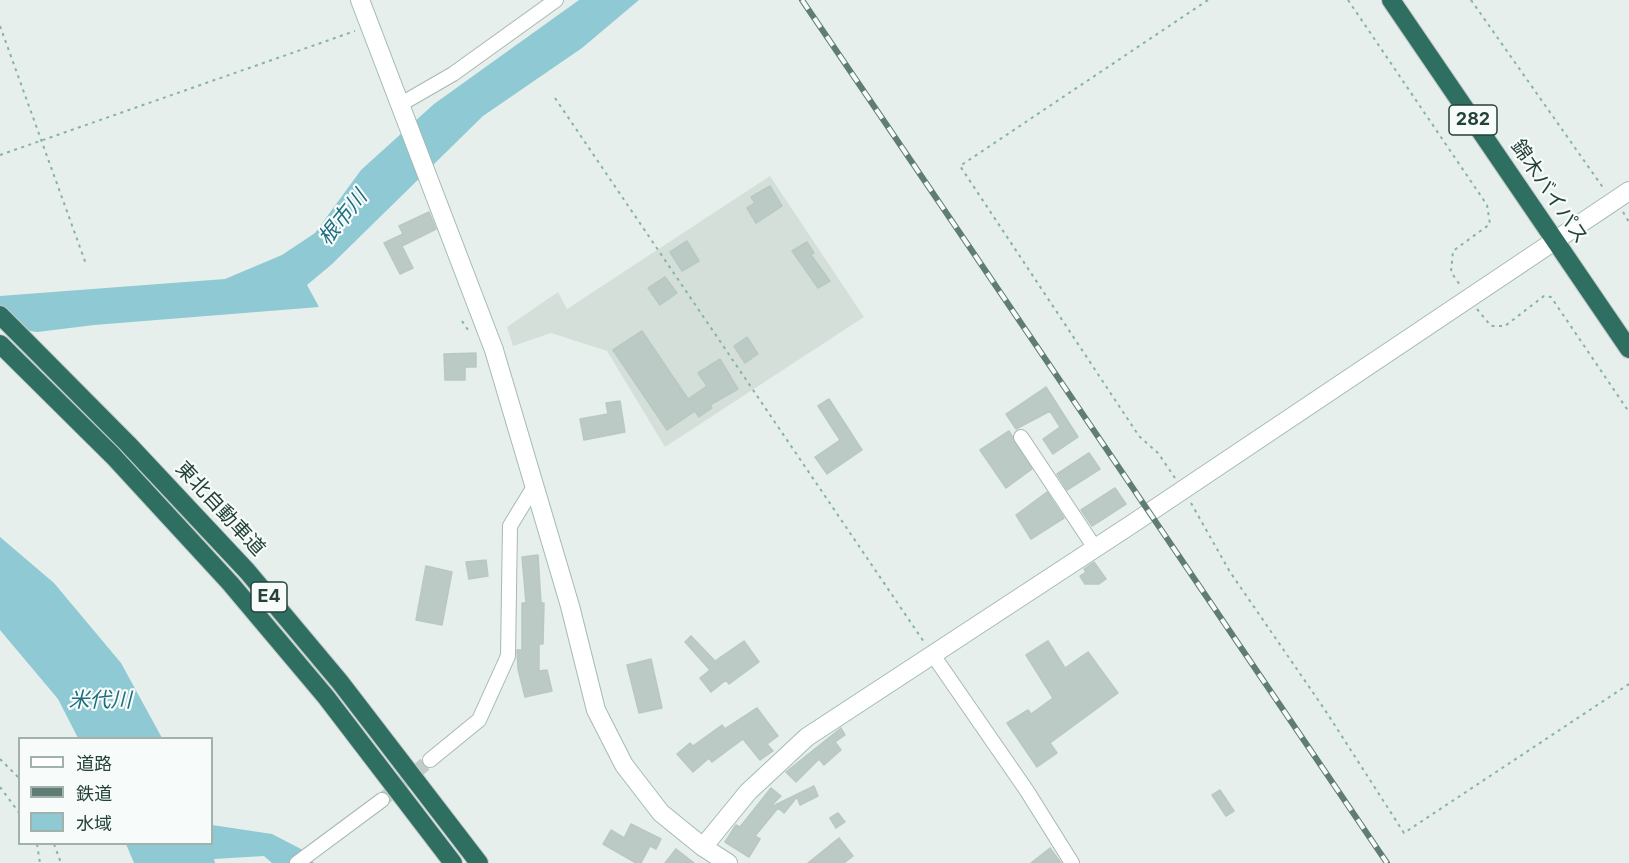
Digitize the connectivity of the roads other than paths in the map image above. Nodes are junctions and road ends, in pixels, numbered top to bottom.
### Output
1 (360, 0) edge
2 (556, 0) edge
3 (1391, 0) edge
4 (404, 110) junction
5 (1621, 196) edge
6 (1555, 241) junction
7 (0, 315) edge
8 (5, 349) edge
9 (1629, 349) edge
10 (1021, 437) dead end
11 (535, 485) junction
12 (1095, 548) junction
13 (933, 655) junction
14 (430, 760) tunnel mouth
15 (382, 800) tunnel mouth
16 (703, 847) junction
17 (297, 863) edge
18 (453, 863) edge
19 (479, 863) edge
20 (728, 863) edge
21 (1072, 863) edge

1 - 4 street
2 - 4 street
3 - 6 highway, 錦木バイパス / 282
4 - 11 street
5 - 6 street
6 - 9 highway, 錦木バイパス / 282
6 - 12 street
7 - 19 highway, 東北自動車道 / E4
8 - 18 highway, E4
10 - 12 street
11 - 14 street
11 - 16 street
12 - 13 street
13 - 16 street
13 - 21 street
15 - 17 street
16 - 20 street

